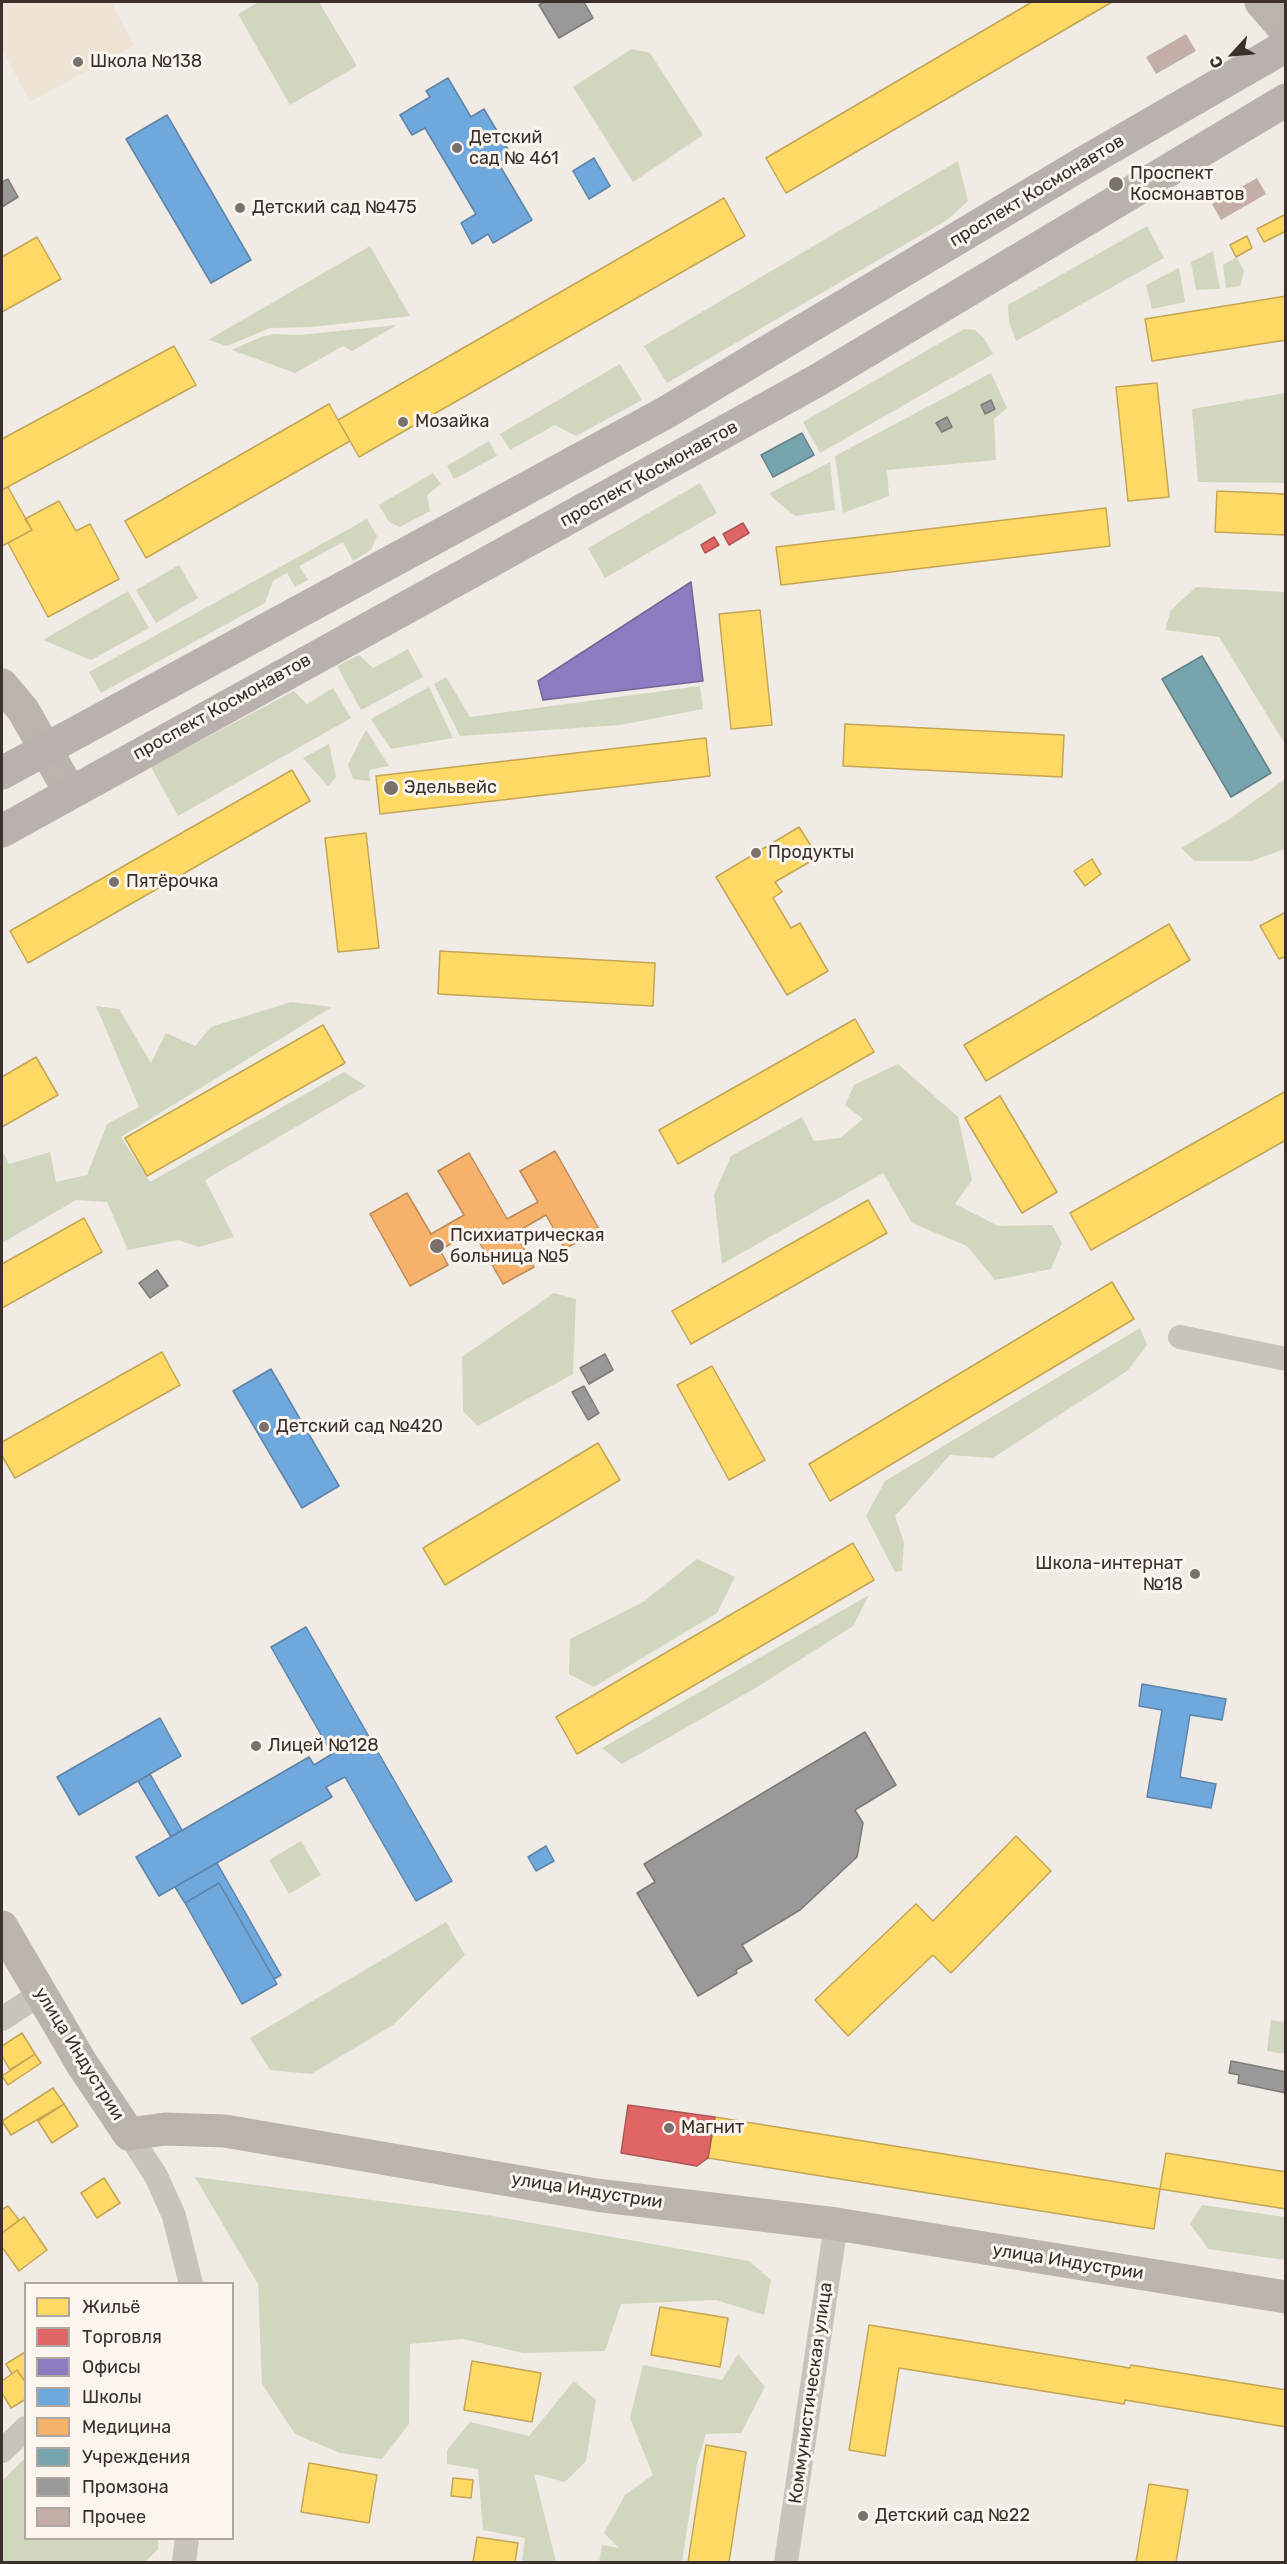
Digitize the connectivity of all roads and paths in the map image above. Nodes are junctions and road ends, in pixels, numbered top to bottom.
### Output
1 (1261, 2) edge
2 (1286, 31) edge
3 (1286, 46) edge
4 (1286, 99) edge
5 (2, 685) edge
6 (45, 748) junction
7 (2, 773) edge
8 (70, 792) junction
9 (2, 831) edge
10 (1180, 1337) dead end
11 (1286, 1359) edge
12 (2, 1927) edge
13 (40, 1994) junction
14 (2, 2019) edge
15 (129, 2134) junction
16 (836, 2224) junction
17 (191, 2282) edge
18 (1286, 2297) edge
19 (24, 2430) edge
20 (2, 2451) edge
21 (187, 2540) edge
22 (184, 2562) edge
23 (786, 2562) edge

1 - 2 street
3 - 6 main road, проспект Космонавтов
4 - 8 main road, проспект Космонавтов
5 - 6 street
6 - 7 main road, проспект Космонавтов
6 - 8 street
8 - 9 main road, проспект Космонавтов
10 - 11 street
12 - 13 street, улица Индустрии
13 - 14 street
13 - 15 street, улица Индустрии
15 - 16 street, улица Индустрии
15 - 17 street
16 - 18 street, улица Индустрии
16 - 23 street, Коммунистическая улица
19 - 20 street
21 - 22 street

